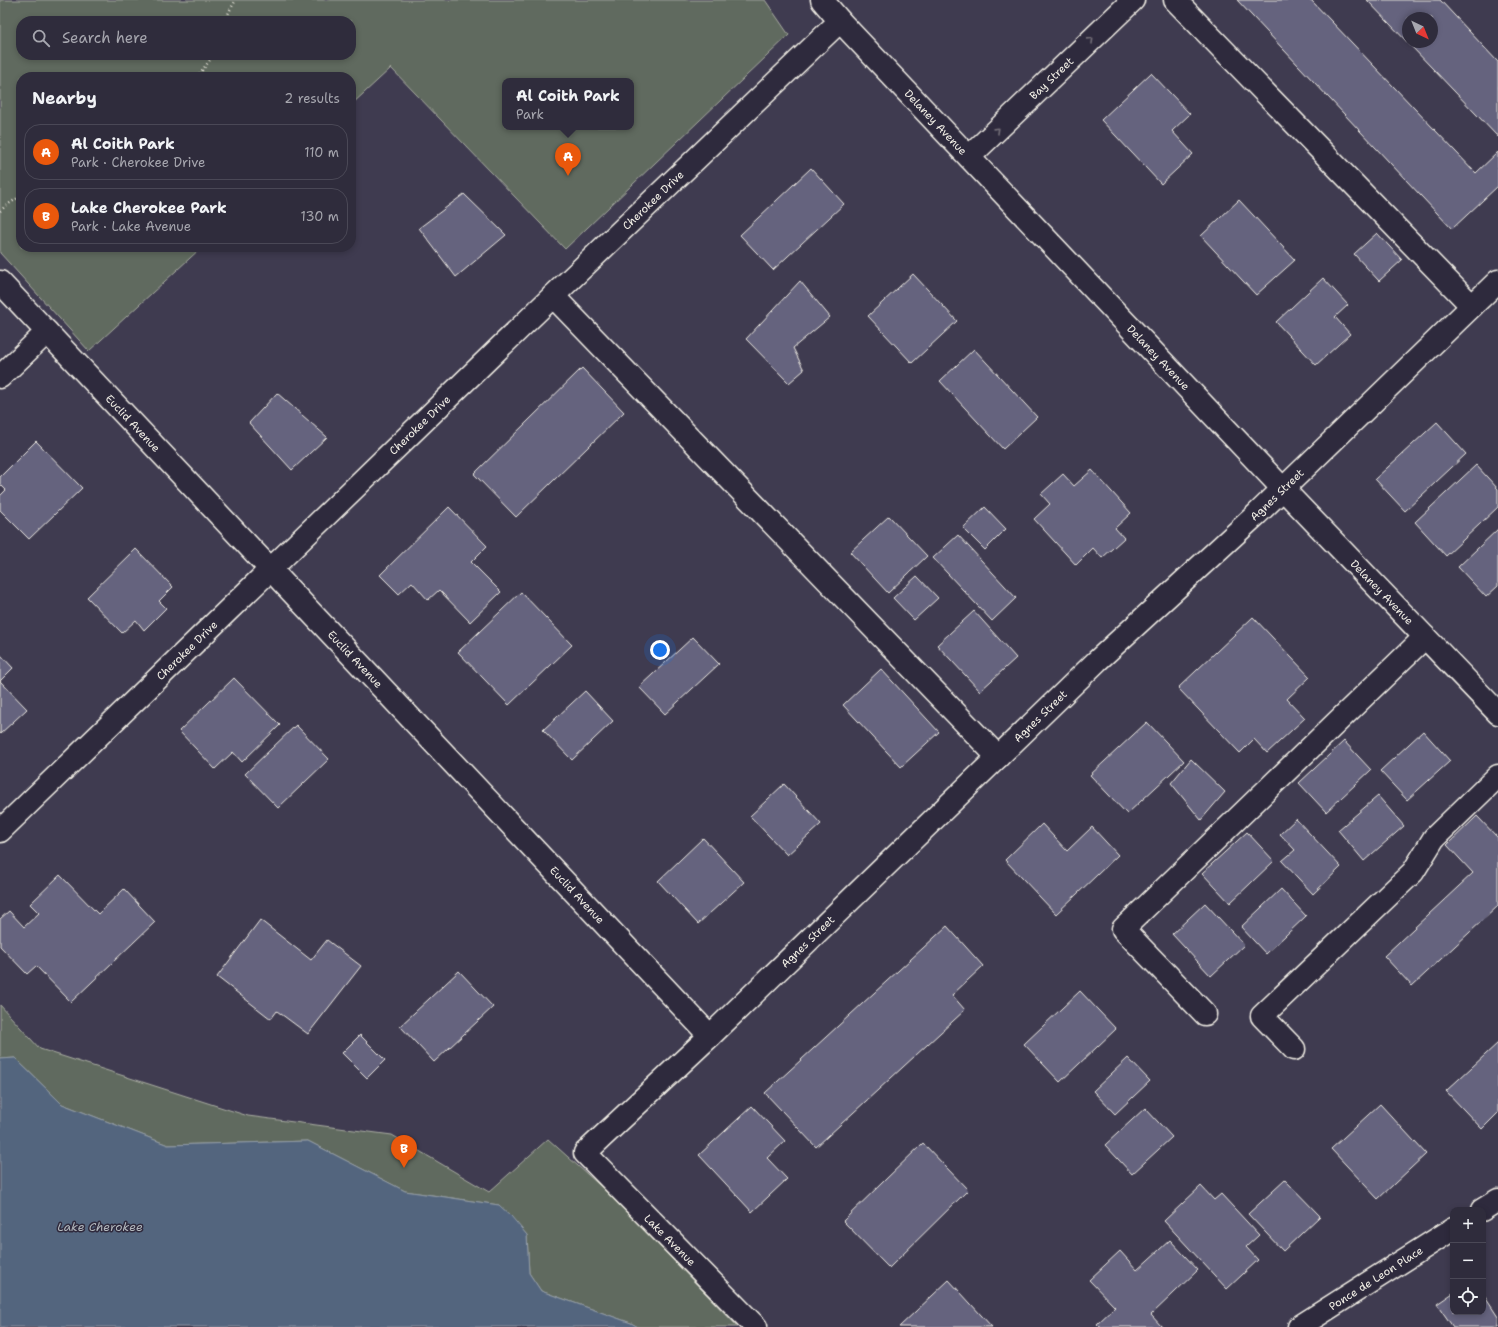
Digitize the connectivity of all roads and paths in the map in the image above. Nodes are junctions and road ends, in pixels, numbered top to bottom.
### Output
1 (236, 0) edge
2 (822, 0) edge
3 (1175, 0) edge
4 (1130, 1) edge
5 (227, 16) edge
6 (840, 22) junction
7 (210, 60) edge
8 (201, 72) edge
9 (969, 157) junction
10 (16, 199) edge
11 (0, 211) edge
12 (1498, 280) edge
13 (0, 282) edge
14 (553, 296) junction
15 (1472, 306) junction
16 (47, 332) junction
17 (0, 377) edge
18 (1284, 489) junction
19 (271, 569) junction
20 (1425, 637) junction
21 (1498, 712) edge
22 (998, 757) junction
23 (1498, 776) edge
24 (0, 831) edge
25 (1205, 1014) dead end
26 (710, 1036) junction
27 (1294, 1049) dead end
28 (585, 1153) joint
29 (1498, 1200) edge
30 (1486, 1208) edge
31 (1450, 1231) edge
32 (756, 1327) edge
33 (1299, 1327) edge

1 - 5 path
2 - 6 street, Delaney Avenue
3 - 15 street
9 -> 4 street, Bay Street
6 - 9 street, Delaney Avenue
6 - 14 street, Cherokee Drive
7 - 8 path
9 - 18 street, Delaney Avenue
10 - 11 path
12 - 15 street, Agnes Street
13 - 16 street, Euclid Avenue
14 - 19 street, Cherokee Drive
14 - 22 street
15 - 18 street, Agnes Street
16 - 17 street
16 - 19 street, Euclid Avenue
18 - 20 street, Delaney Avenue
18 - 22 street, Agnes Street
19 - 24 street, Cherokee Drive
19 - 26 street, Euclid Avenue
20 - 21 street, Delaney Avenue
20 - 25 street
22 - 26 street, Agnes Street
23 - 27 street
26 - 28 street, Agnes Street
28 - 32 street, Lake Avenue
29 - 30 street
31 - 33 street, Ponce de Leon Place

